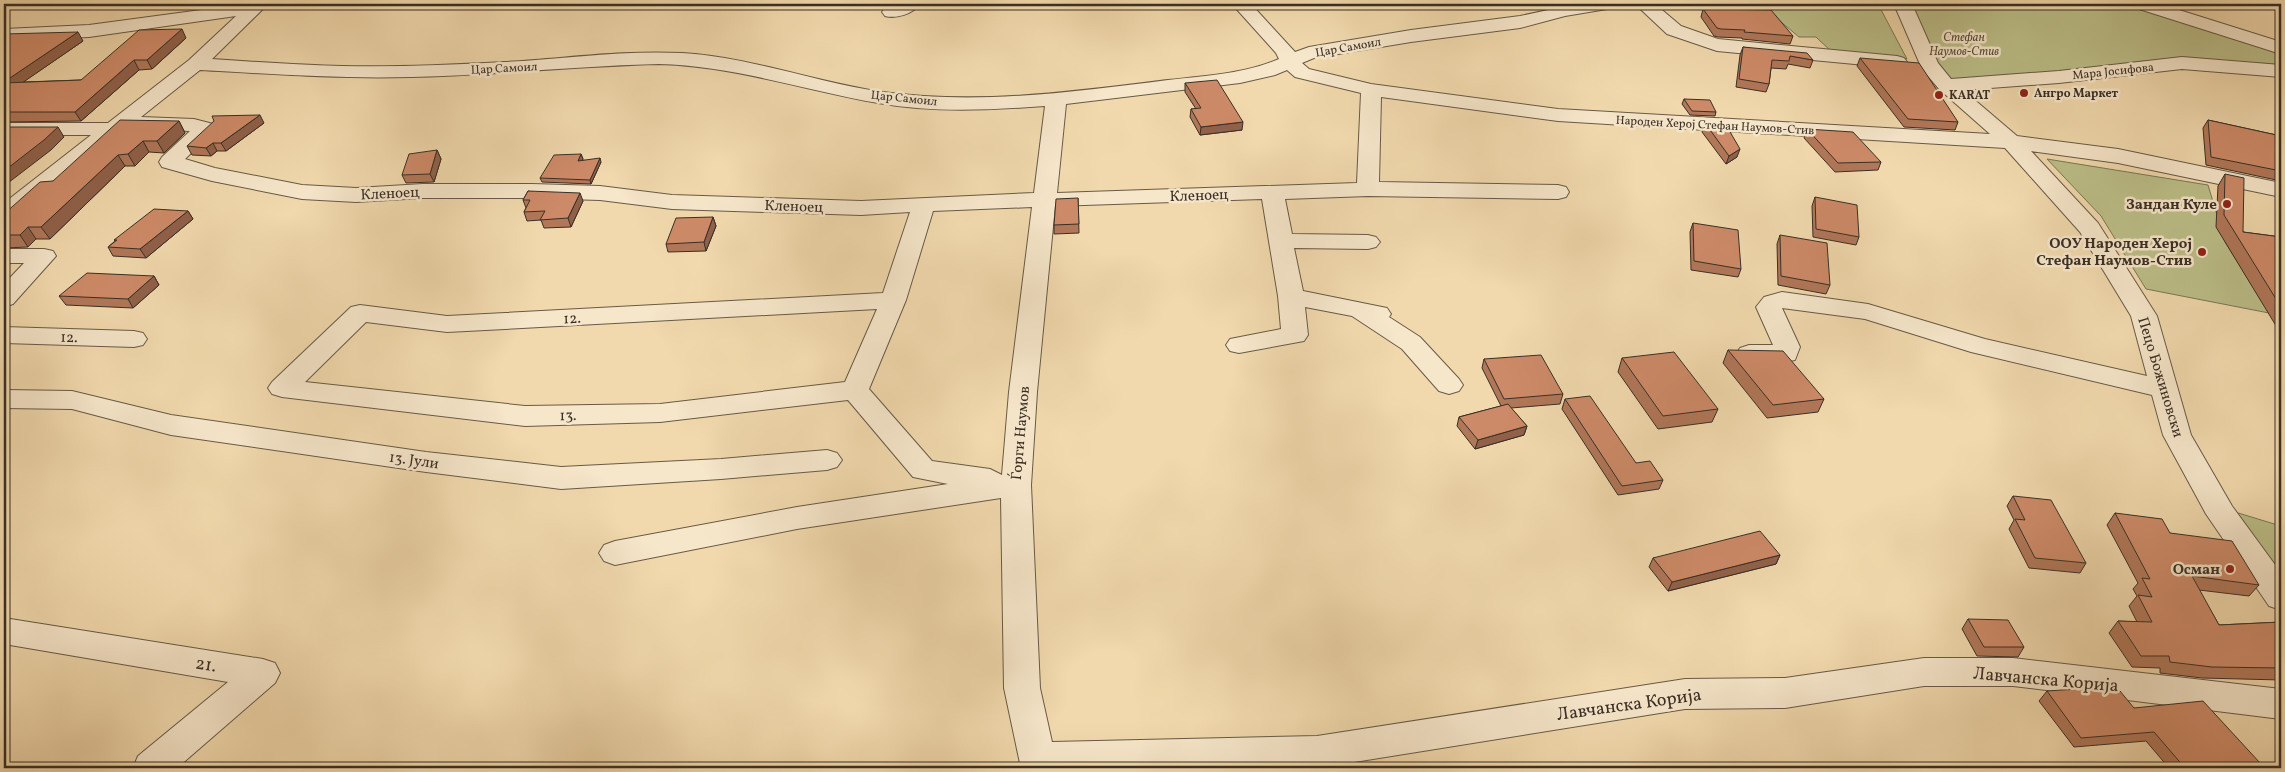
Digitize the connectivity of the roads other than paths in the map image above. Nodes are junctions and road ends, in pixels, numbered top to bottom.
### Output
1 (911, 4) edge
2 (1241, 4) edge
3 (1607, 4) edge
4 (1644, 4) edge
5 (1903, 4) edge
6 (2142, 4) edge
7 (2277, 4) edge
8 (257, 6) edge
9 (2281, 6) edge
10 (890, 12) dead end
11 (4, 35) edge
12 (2281, 48) edge
13 (1290, 63) junction
14 (196, 64) junction
15 (1929, 65) junction
16 (2281, 71) edge
17 (1946, 85) junction
18 (1371, 90) junction
19 (1056, 98) junction
20 (115, 126) junction
21 (4, 129) edge
22 (2011, 142) junction
23 (1368, 190) junction
24 (2281, 190) edge
25 (1272, 192) junction
26 (1558, 192) dead end
27 (1045, 200) junction
28 (924, 204) junction
29 (4, 214) edge
30 (1281, 241) junction
31 (1368, 242) dead end
32 (4, 256) edge
33 (1292, 296) junction
34 (4, 299) edge
35 (894, 300) junction
36 (1361, 311) junction
37 (1404, 319) dead end
38 (4, 336) edge
39 (134, 339) dead end
40 (1239, 345) dead end
41 (1734, 353) edge
42 (1449, 385) dead end
43 (282, 388) joint
44 (2164, 389) junction
45 (855, 390) junction
46 (4, 399) edge
47 (827, 460) dead end
48 (1016, 485) junction
49 (615, 553) dead end
50 (2281, 597) edge
51 (4, 631) edge
52 (2281, 704) edge
53 (1179, 762) edge
54 (1037, 763) edge
55 (151, 768) edge

1 - 10 street
2 - 13 street, Народен Херој Стефан Наумов-Стив
3 - 13 street, Цар Самоил
4 - 15 street
5 - 15 street, Пецо Божиновски
6 - 12 street
7 - 9 street
8 - 11 street
8 - 14 street
13 - 18 street, Народен Херој Стефан Наумов-Стив
13 - 19 street, Цар Самоил
14 - 19 street, Цар Самоил
14 - 20 street
15 - 17 street, Пецо Божиновски
16 - 17 street, Мара Јосифова
17 - 22 street, Пецо Божиновски
18 - 22 street, Народен Херој Стефан Наумов-Стив
18 - 23 street
19 - 27 street, Ѓорги Наумов
20 - 21 street
20 - 28 street, Кленоец
20 - 29 street
22 - 24 street, Народен Херој Стефан Наумов-Стив
22 - 44 street, Пецо Божиновски
23 - 25 street, Кленоец
23 - 26 street, Кленоец
25 - 27 street, Кленоец
25 - 30 street
27 - 28 street, Кленоец
27 - 48 street, Ѓорги Наумов
28 - 35 street
30 - 31 street
30 - 33 street
32 - 34 street
33 - 36 street
33 - 40 street
35 - 43 street, 12.
35 - 45 street
36 - 37 street
36 - 42 street
38 - 39 street, 12.
41 - 44 street
43 - 45 street, 13.
44 - 50 street, Пецо Божиновски
45 - 48 street
46 - 47 street, 13. Јули
48 - 49 street
48 - 54 street, Ѓорги Наумов
51 - 55 street, 21.
52 - 53 street, Лавчанска Корија
53 - 54 street, Лавчанска Корија

